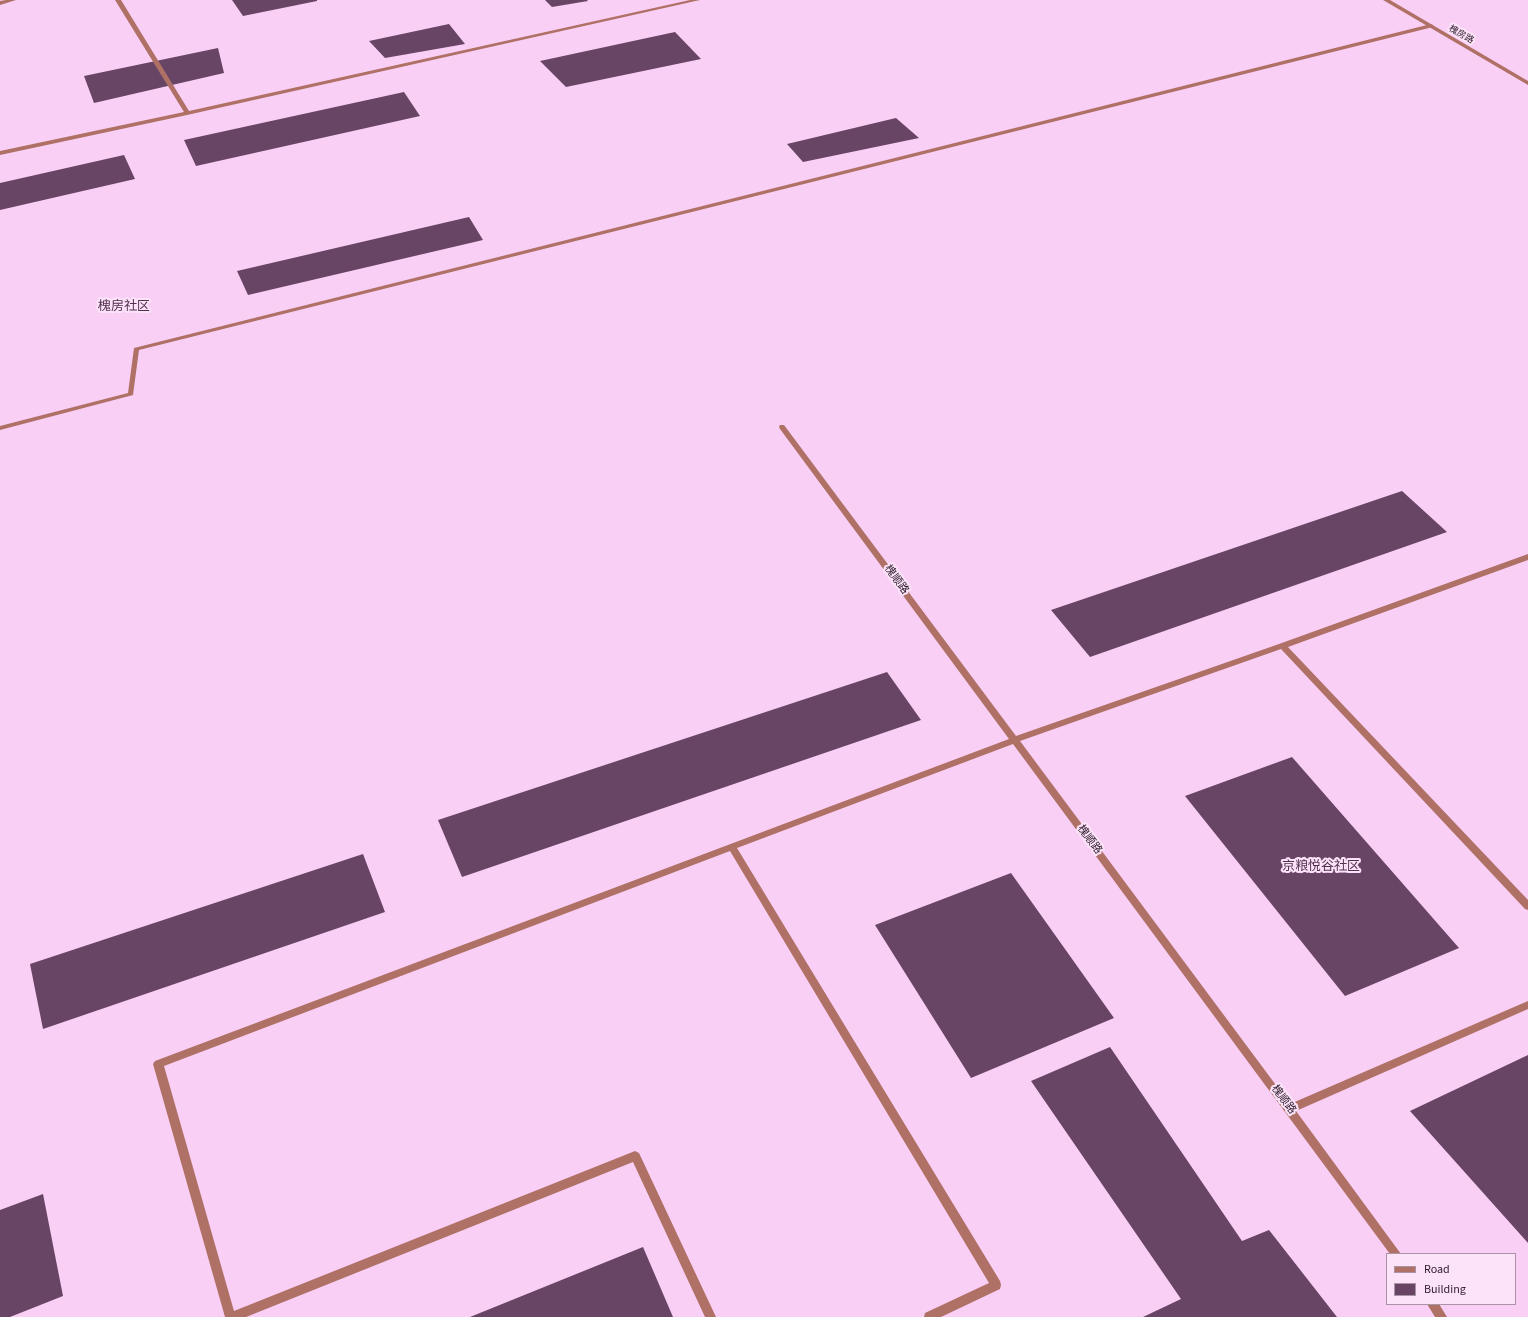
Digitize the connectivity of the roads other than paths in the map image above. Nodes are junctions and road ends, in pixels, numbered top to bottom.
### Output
1 (13, 0) edge
2 (118, 0) edge
3 (697, 0) edge
4 (1386, 0) edge
5 (0, 3) edge
6 (1431, 26) junction
7 (1528, 83) edge
8 (187, 113) junction
9 (0, 153) edge
10 (782, 427) dead end
11 (0, 428) edge
12 (1528, 557) edge
13 (1282, 646) junction
14 (1014, 740) junction
15 (732, 847) junction
16 (1528, 906) edge
17 (1528, 1005) edge
18 (1289, 1109) junction
19 (1395, 1253) edge
20 (1433, 1305) edge
21 (232, 1317) edge
22 (711, 1317) edge
23 (929, 1317) edge
24 (1442, 1317) edge

1 - 5 street
2 - 8 street
3 - 8 street
4 - 6 street, 槐房路
6 - 7 street, 槐房路
6 - 11 street
8 - 9 street
10 - 14 street, 槐顺路
12 - 13 street
13 - 14 street
13 - 16 street
14 - 15 street
14 - 18 street, 槐顺路
15 - 21 street
15 - 23 street
17 - 18 street
18 - 19 street, 槐顺路
20 - 24 street
21 - 22 street

